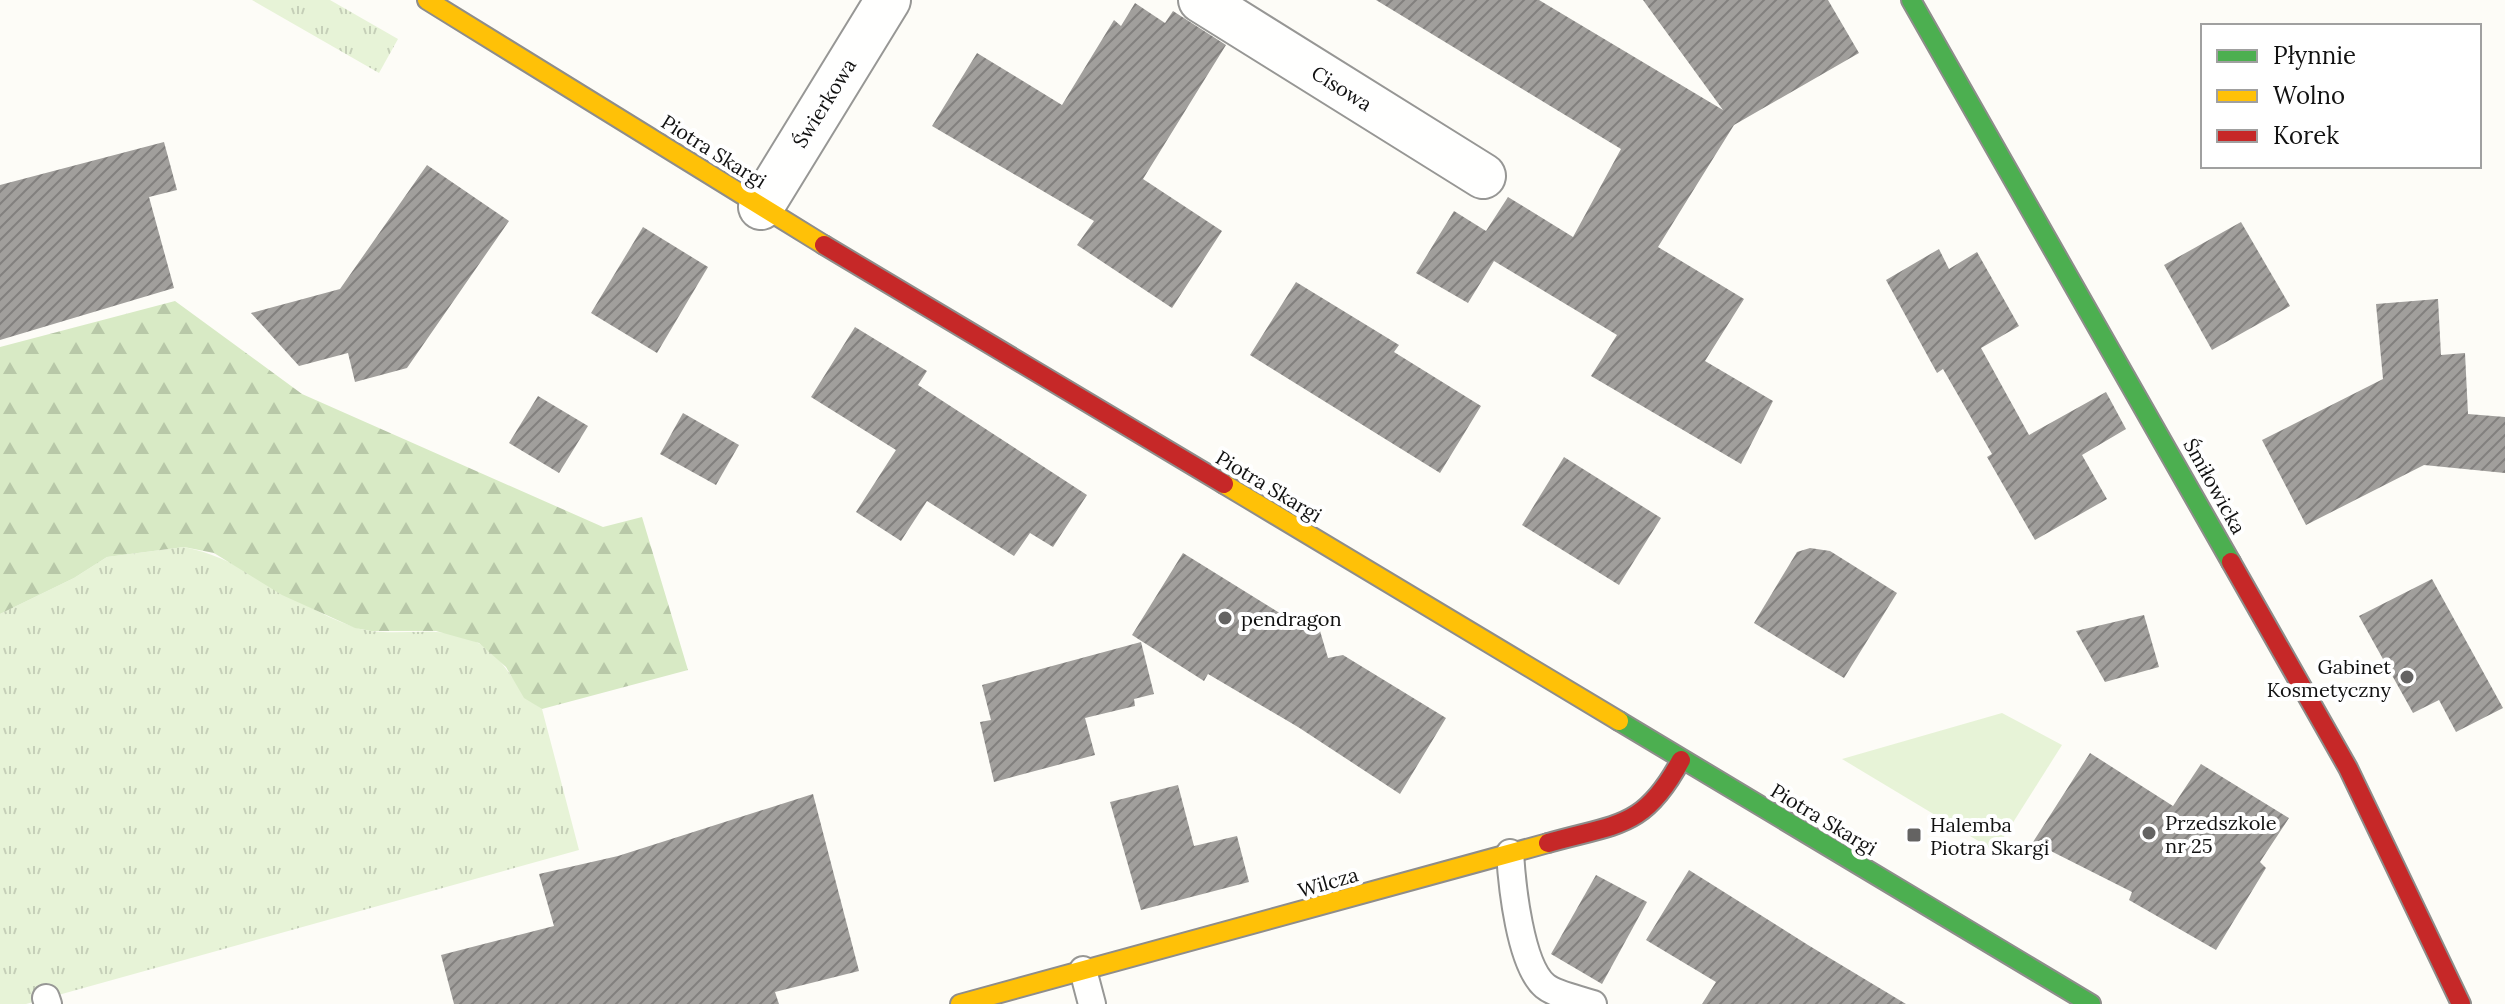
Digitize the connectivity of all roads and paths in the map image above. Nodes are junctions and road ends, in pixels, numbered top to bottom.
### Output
1 (427, 0) edge
2 (888, 0) edge
3 (1201, 0) edge
4 (1911, 0) edge
5 (1483, 176) dead end
6 (761, 207) junction
7 (1681, 760) junction
8 (1510, 853) junction
9 (1083, 970) junction
10 (960, 1004) edge
11 (1092, 1004) edge
12 (1593, 1004) edge
13 (2091, 1004) edge
14 (2461, 1004) edge

1 - 6 street, Piotra Skargi
2 - 6 street, Świerkowa
3 - 5 street, Cisowa
4 - 14 street, Śmiłowicka
6 - 7 street, Piotra Skargi
7 - 8 street, Wilcza
7 - 13 street, Piotra Skargi
8 - 9 street, Wilcza
8 - 12 lane
9 - 10 street, Wilcza
9 - 11 lane

